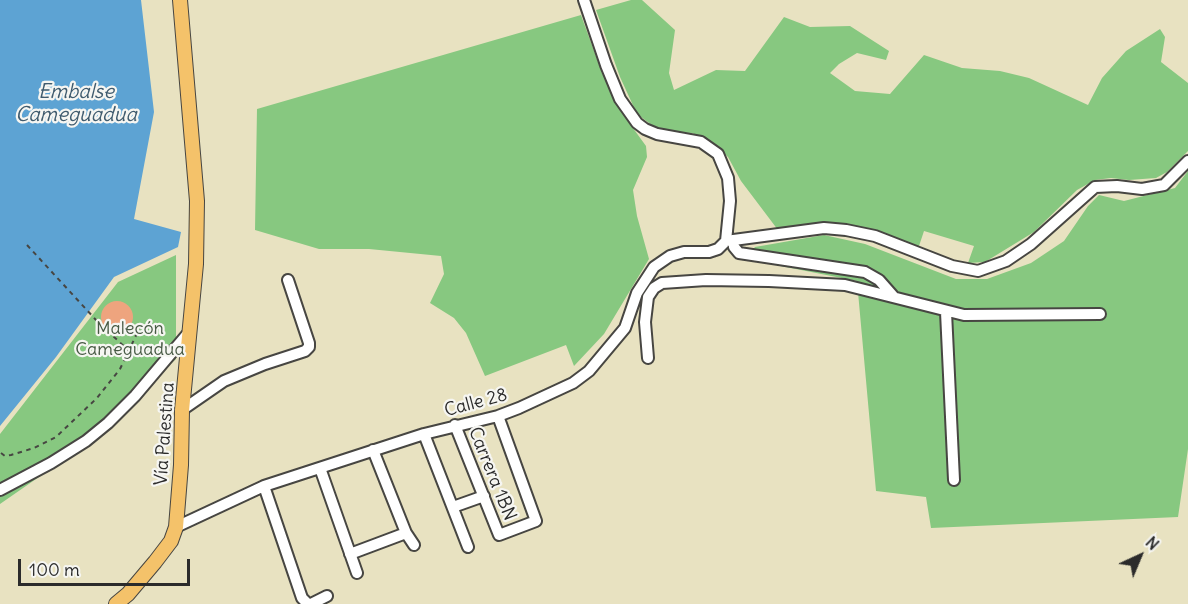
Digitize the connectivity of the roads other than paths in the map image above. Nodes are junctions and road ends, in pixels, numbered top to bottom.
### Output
1 (180, 0) edge
2 (584, 0) edge
3 (1188, 161) edge
4 (730, 241) junction
5 (288, 280) dead end
6 (894, 297) junction
7 (946, 312) junction
8 (1100, 314) dead end
9 (190, 331) junction
10 (648, 358) dead end
11 (182, 410) junction
12 (498, 416) junction
13 (455, 425) junction
14 (424, 434) junction
15 (373, 450) junction
16 (320, 468) junction
17 (954, 480) dead end
18 (264, 486) junction
19 (0, 489) edge
20 (484, 496) junction
21 (453, 507) junction
22 (176, 527) junction
23 (406, 533) junction
24 (414, 545) dead end
25 (468, 547) dead end
26 (350, 554) junction
27 (357, 573) dead end
28 (327, 596) dead end
29 (116, 604) edge
30 (309, 604) edge

1 - 9 main road, Vía Palestina
2 - 4 street
3 - 4 street, Calle 28
4 - 6 street
4 - 12 street, Calle 28
5 - 11 street
6 - 7 street
6 - 10 street
7 - 8 street
7 - 17 street
9 - 11 main road, Vía Palestina
9 - 19 street
11 - 22 main road, Vía Palestina
12 - 13 street, Calle 28
12 - 20 street, Carrera 1BN
13 - 14 street, Calle 28
13 - 20 street, Carrera 1BN
14 - 15 street, Calle 28
14 - 21 street
15 - 16 street, Calle 28
15 - 23 street
16 - 18 street, Calle 28
16 - 26 street
18 - 22 street, Calle 28
18 - 30 street
20 - 21 street
21 - 25 street
22 - 29 main road, Vía Palestina
23 - 24 street
23 - 26 street
26 - 27 street
28 - 30 street

